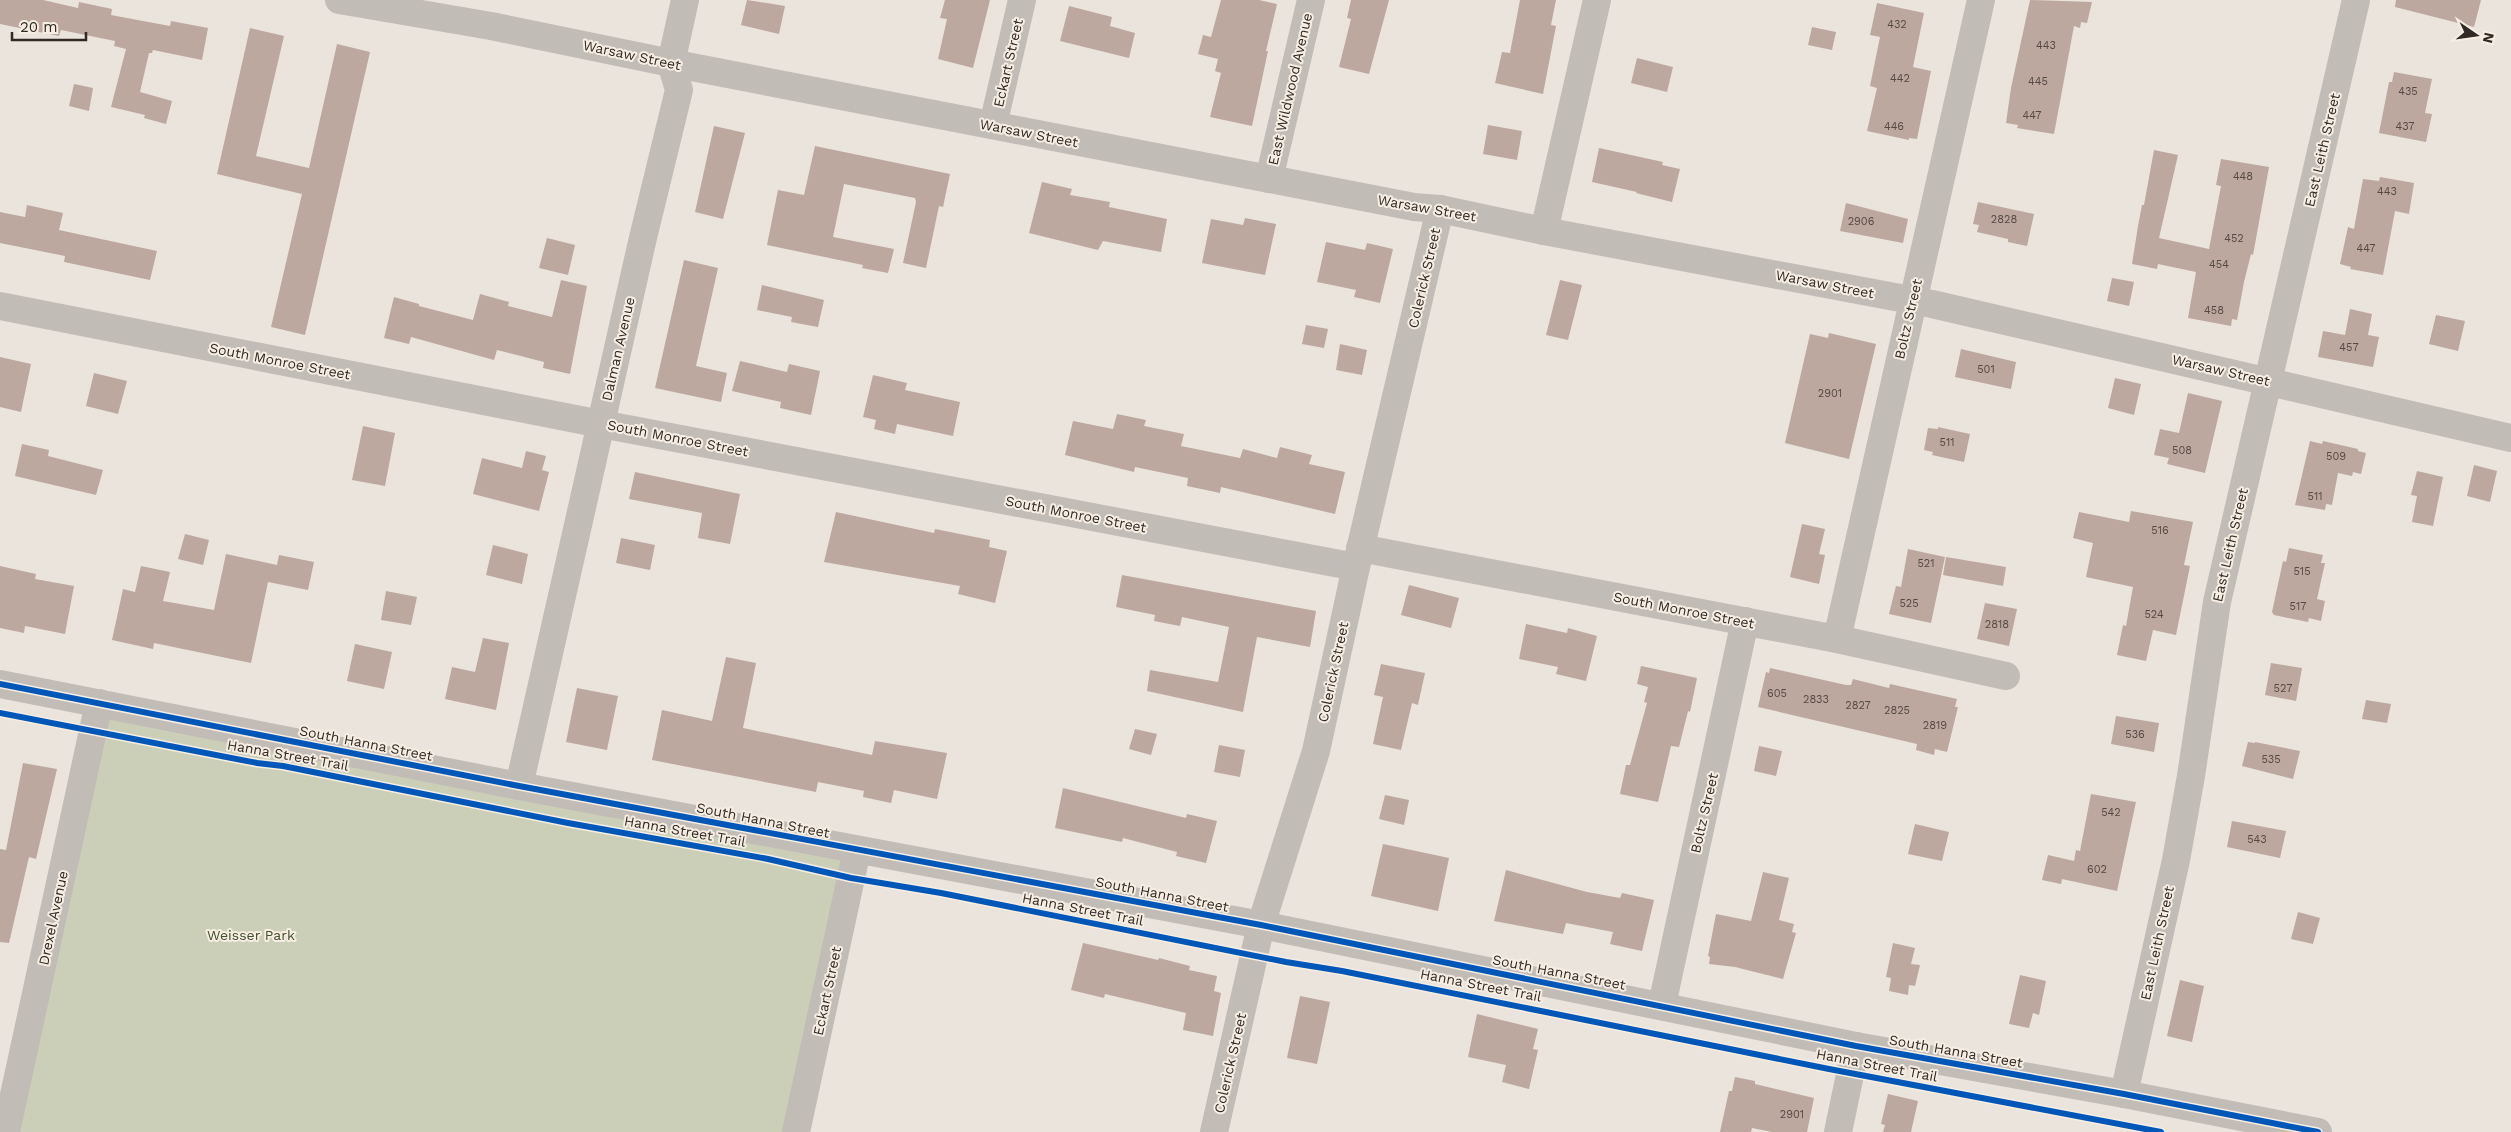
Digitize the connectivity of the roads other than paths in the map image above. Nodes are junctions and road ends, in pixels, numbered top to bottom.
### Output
1 (339, 0) edge
2 (685, 0) edge
3 (1022, 0) edge
4 (1310, 0) edge
5 (1597, 0) edge
6 (1981, 0) edge
7 (2356, 0) edge
8 (671, 63) junction
9 (993, 126) junction
10 (1269, 179) junction
11 (1440, 209) junction
12 (1544, 232) junction
13 (1912, 300) junction
14 (0, 306) edge
15 (2268, 381) junction
16 (601, 424) junction
17 (2511, 438) edge
18 (1358, 557) junction
19 (1745, 621) junction
20 (1837, 639) junction
21 (2006, 676) dead end
22 (0, 684) edge
23 (99, 703) junction
24 (519, 786) junction
25 (857, 850) junction
26 (1261, 926) junction
27 (1662, 1005) junction
28 (1856, 1046) junction
29 (2124, 1094) junction
30 (6, 1132) edge
31 (796, 1132) edge
32 (1214, 1132) edge
33 (1838, 1132) edge
34 (2318, 1132) edge

1 - 8 street, Warsaw Street
2 - 8 street, Dalman Avenue
3 - 9 street, Eckart Street
4 - 10 street, East Wildwood Avenue
5 - 12 street
6 - 13 street, Boltz Street
7 - 15 street, East Leith Street
8 - 9 street, Warsaw Street
8 - 16 street, Dalman Avenue
9 - 10 street, Warsaw Street
10 - 11 street, Warsaw Street
11 - 12 street, Warsaw Street
11 - 18 street, Colerick Street
12 - 13 street, Warsaw Street
13 - 15 street, Warsaw Street
13 - 20 street, Boltz Street
14 - 16 street, South Monroe Street
15 - 17 street, Warsaw Street
15 - 29 street, East Leith Street
16 - 18 street, South Monroe Street
16 - 24 street, Dalman Avenue
18 - 19 street, South Monroe Street
18 - 26 street, Colerick Street
19 - 20 street, South Monroe Street
19 - 27 street, Boltz Street
20 - 21 street, South Monroe Street
22 - 23 street, South Hanna Street
23 - 24 street, South Hanna Street
23 - 30 street, Drexel Avenue
24 - 25 street, South Hanna Street
25 - 26 street, South Hanna Street
25 - 31 street, Eckart Street
26 - 27 street, South Hanna Street
26 - 32 street, Colerick Street
27 - 28 street, South Hanna Street
28 - 29 street, South Hanna Street
28 - 33 street
29 - 34 street, South Hanna Street

